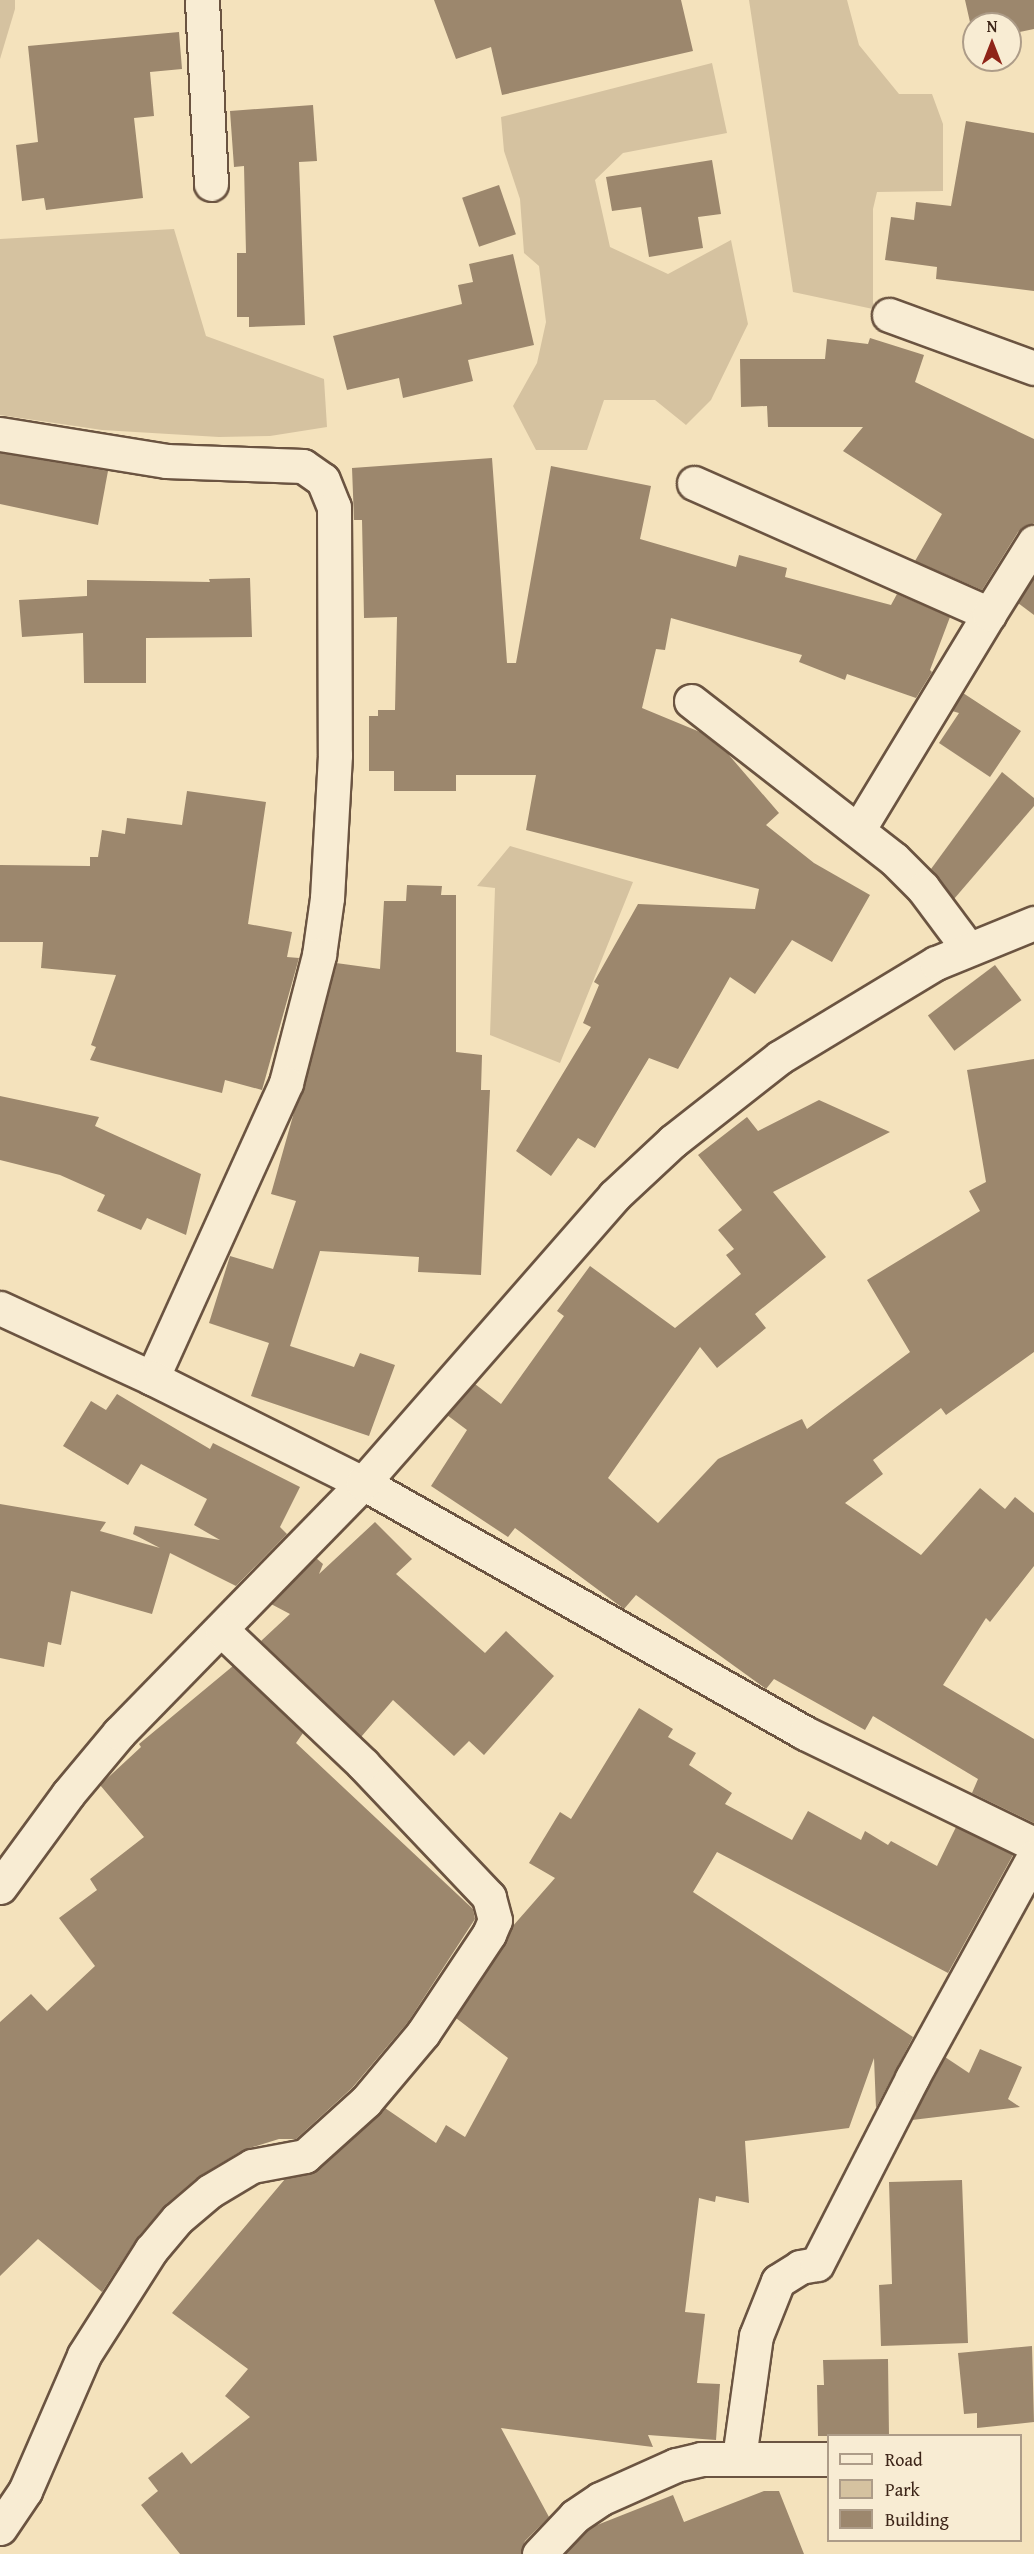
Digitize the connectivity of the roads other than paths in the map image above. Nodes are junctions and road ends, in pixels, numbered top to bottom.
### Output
1 (202, 0) edge
2 (211, 184) dead end
3 (889, 315) dead end
4 (1034, 368) edge
5 (0, 434) edge
6 (694, 483) dead end
7 (1034, 542) edge
8 (989, 615) junction
9 (691, 701) dead end
10 (859, 829) junction
11 (1034, 923) edge
12 (967, 947) junction
13 (0, 1308) edge
14 (152, 1378) junction
15 (363, 1483) junction
16 (222, 1630) junction
17 (1034, 1844) edge
18 (1034, 1856) edge
19 (0, 1887) edge
20 (739, 2458) junction
21 (827, 2459) edge
22 (0, 2528) edge
23 (539, 2554) edge

1 - 2 street
3 - 4 street
5 - 14 street
6 - 8 street
7 - 8 street
8 - 10 street
9 - 10 street
10 - 12 street
11 - 12 street
12 - 15 street
13 - 14 street
14 - 15 street
15 - 16 street
15 - 17 street
16 - 19 street
16 - 22 street
18 - 20 street
20 - 21 street
20 - 23 street

